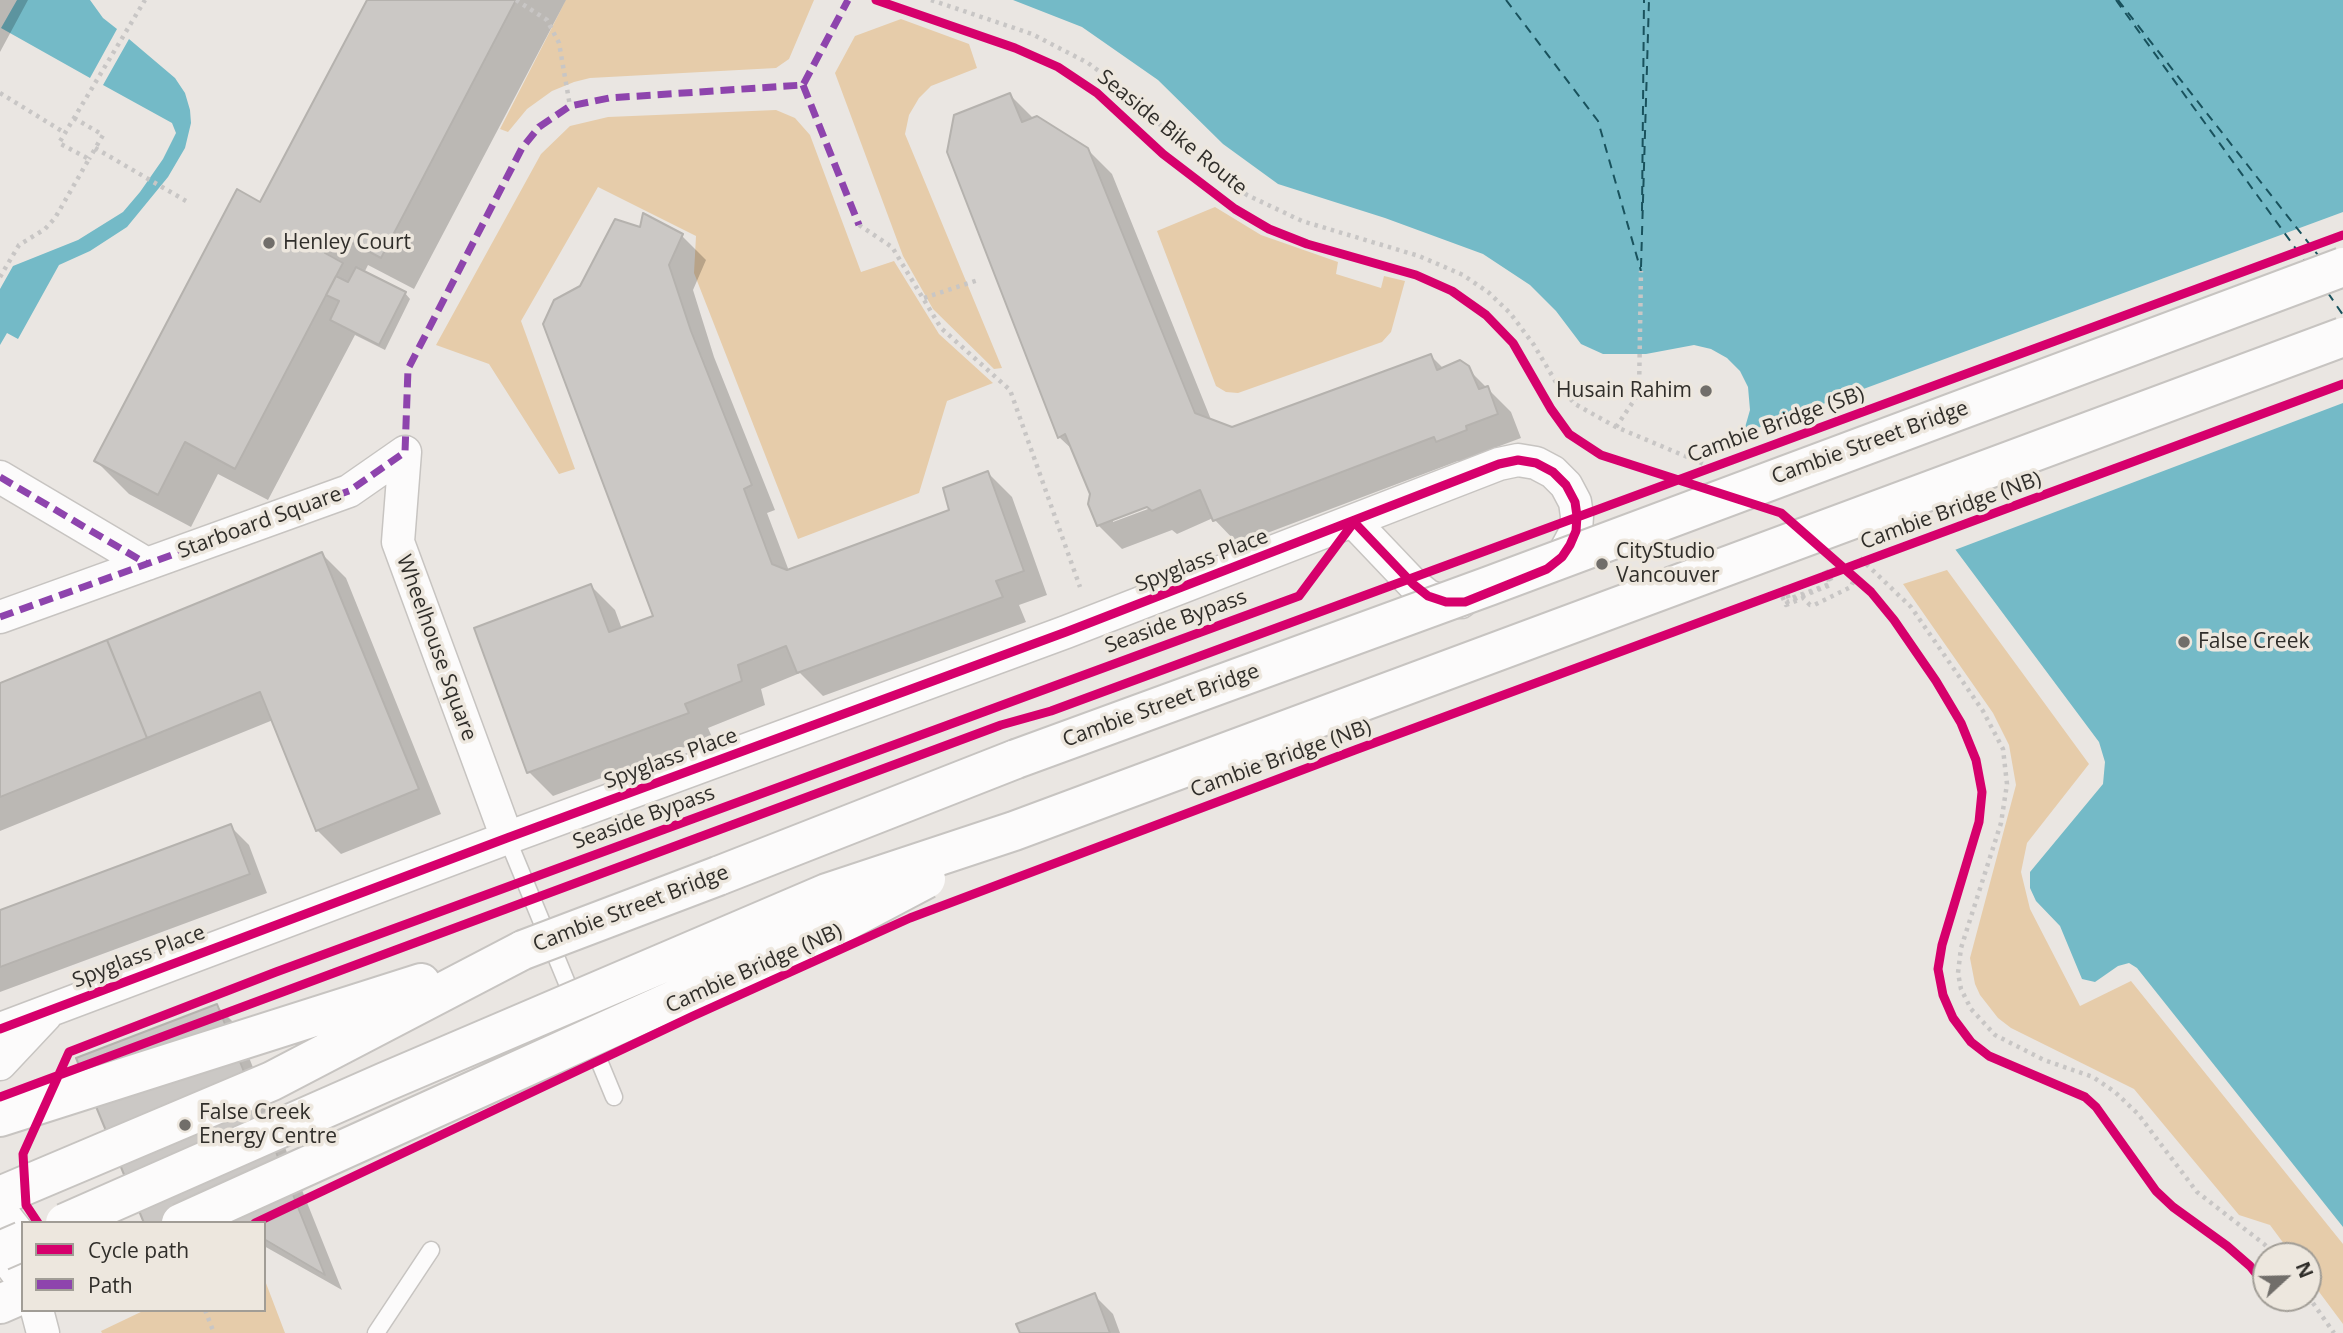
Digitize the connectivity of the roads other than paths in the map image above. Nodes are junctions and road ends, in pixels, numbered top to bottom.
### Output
1 (2343, 267) edge
2 (2343, 337) edge
3 (405, 452) joint
4 (0, 477) edge
5 (1354, 522) junction
6 (147, 564) junction
7 (0, 617) edge
8 (1014, 831) junction
9 (507, 838) junction
10 (523, 950) junction
11 (51, 1009) junction
12 (0, 1029) edge
13 (0, 1064) edge
14 (614, 1097) dead end
15 (0, 1117) edge
16 (0, 1196) edge
17 (0, 1204) edge
18 (70, 1221) edge
19 (185, 1221) edge
20 (21, 1237) edge
21 (21, 1241) edge
22 (431, 1250) dead end
23 (0, 1251) edge
24 (21, 1278) edge
25 (21, 1295) edge
26 (0, 1304) edge
27 (38, 1312) edge
28 (58, 1312) edge
29 (43, 1333) edge
30 (63, 1333) edge
31 (376, 1333) edge

1 - 10 main road, Cambie Street Bridge, bridge
2 - 8 main road, bridge
3 - 6 street, Starboard Square
3 - 9 street, Wheelhouse Square
4 - 6 street
5 - 5 street, Spyglass Place
5 - 9 street, Spyglass Place
6 - 7 street, Starboard Square
8 - 18 main road, bridge
8 - 19 main road, bridge
9 - 11 street, Spyglass Place
9 - 14 lane
10 - 15 main road
10 - 16 main road, Cambie Street Bridge
11 - 12 street, Spyglass Place
11 - 13 street
17 - 20 street
21 - 23 main road, bridge
22 - 31 lane
23 - 24 street
25 - 26 main road
27 - 29 street
28 - 30 street

